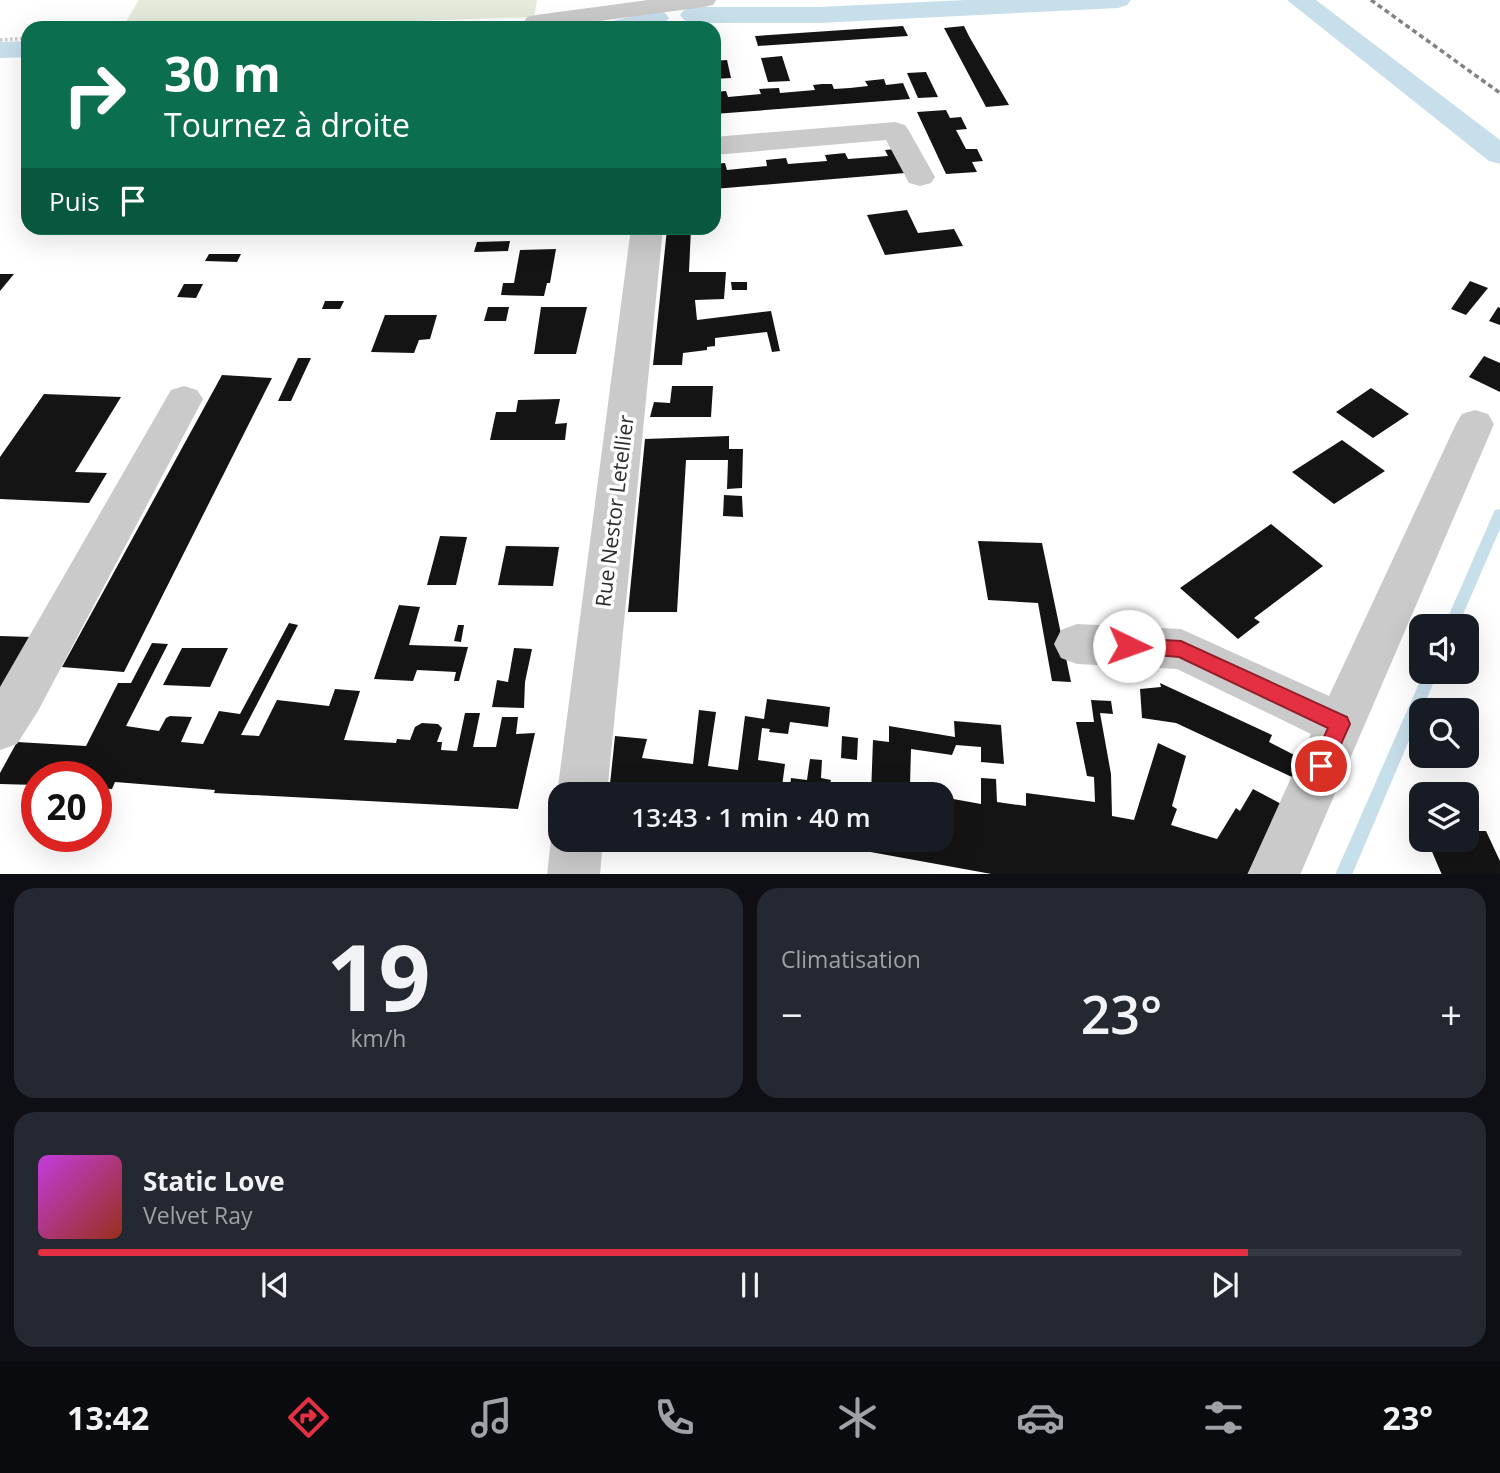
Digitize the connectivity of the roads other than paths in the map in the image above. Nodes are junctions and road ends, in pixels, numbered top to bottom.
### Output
1 (704, 0) edge
2 (675, 3) junction
3 (543, 21) edge
4 (673, 21) edge
5 (721, 145) edge
6 (920, 177) dead end
7 (646, 235) edge
8 (184, 399) dead end
9 (1475, 424) dead end
10 (1077, 644) dead end
11 (1340, 724) junction
12 (0, 728) edge
13 (583, 782) edge
14 (576, 852) edge
15 (573, 874) edge
16 (1273, 874) edge

1 - 2 street
2 - 3 street
2 - 4 street
5 - 6 street
7 - 13 street, Rue Nestor Letellier
8 - 12 street
9 - 11 street
10 - 11 street
11 - 16 street
14 - 15 street

